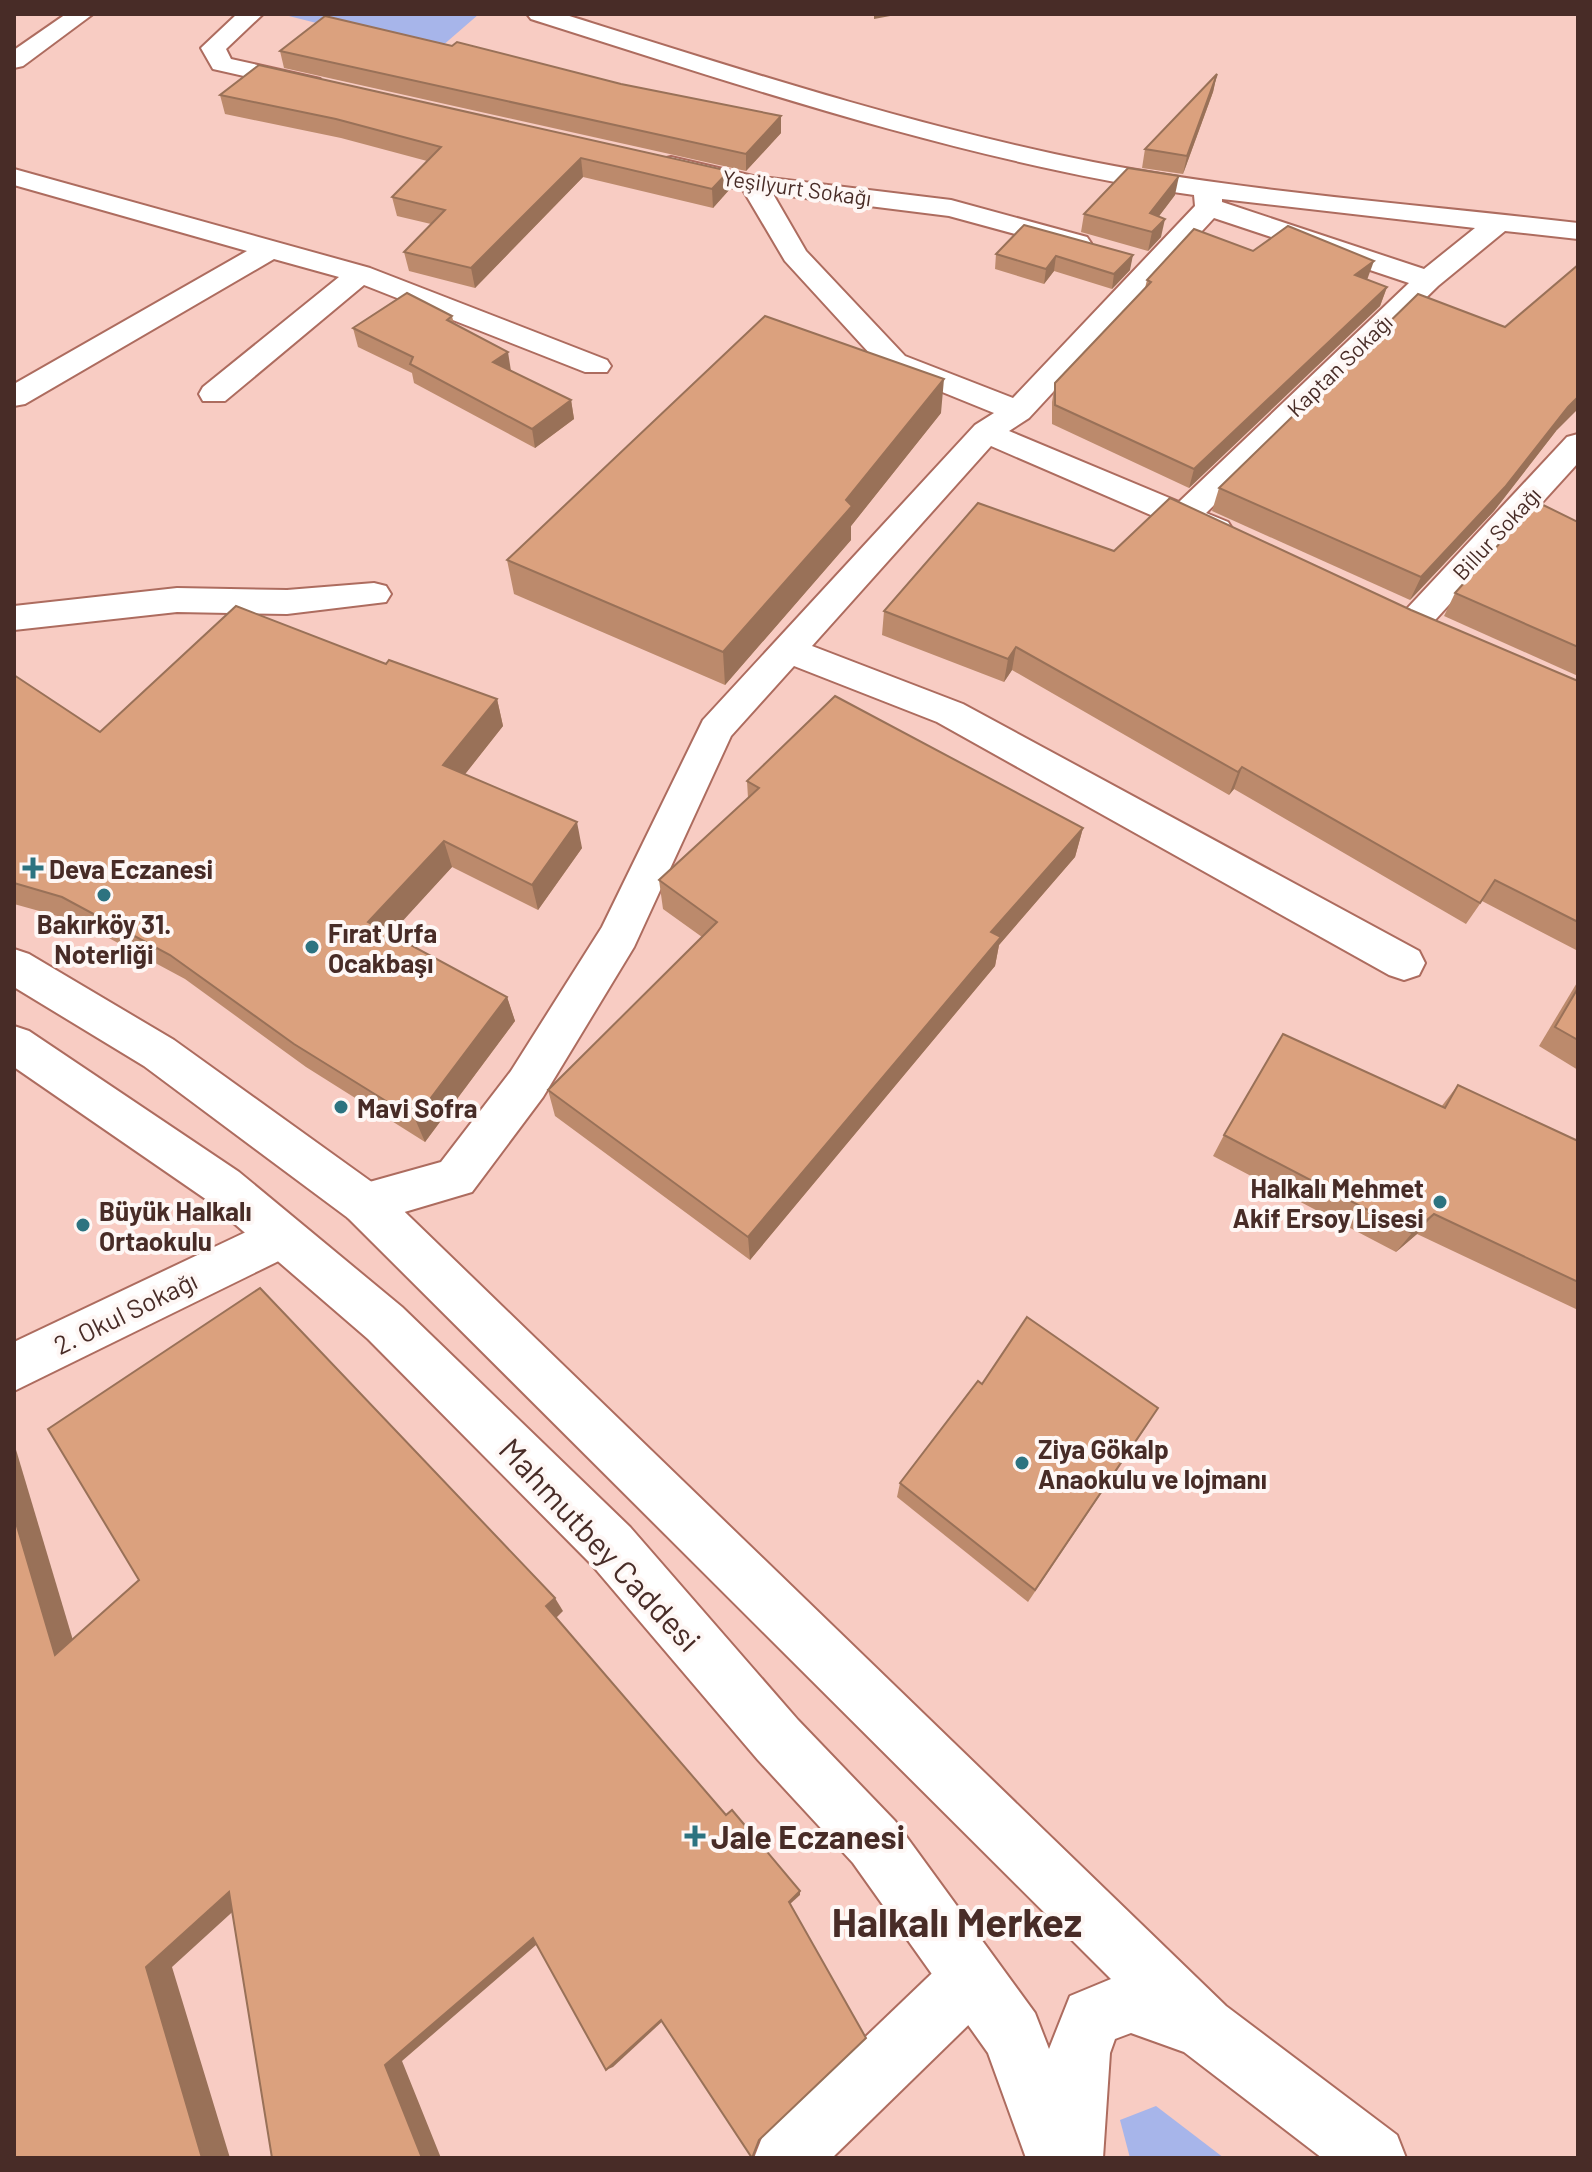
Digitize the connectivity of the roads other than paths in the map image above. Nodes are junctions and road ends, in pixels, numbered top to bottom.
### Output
1 (81, 14) edge
2 (251, 14) edge
3 (539, 14) edge
4 (14, 61) edge
5 (343, 91) edge
6 (647, 160) edge
7 (14, 177) edge
8 (753, 184) junction
9 (1208, 197) junction
10 (1499, 222) junction
11 (1578, 231) edge
12 (271, 249) junction
13 (1098, 249) edge
14 (360, 274) junction
15 (1428, 280) junction
16 (596, 366) dead end
17 (214, 394) dead end
18 (14, 397) edge
19 (1018, 411) junction
20 (986, 432) junction
21 (1578, 444) edge
22 (1185, 515) junction
23 (1242, 542) edge
24 (374, 594) dead end
25 (14, 618) edge
26 (1414, 621) edge
27 (788, 650) junction
28 (1404, 963) dead end
29 (14, 966) edge
30 (14, 1044) edge
31 (364, 1203) junction
32 (280, 1237) junction
33 (14, 1367) edge
34 (971, 1979) junction
35 (1204, 2028) junction
36 (786, 2158) edge
37 (1058, 2158) edge
38 (1071, 2158) edge
39 (1374, 2158) edge

1 - 4 street
2 - 5 street
3 - 9 street
6 - 8 street, Yeşilyurt Sokağı
7 - 12 street
8 - 13 street, Yeşilyurt Sokağı
8 - 19 street
9 - 10 street
9 - 15 street
9 - 19 street
10 - 11 street
10 - 15 street, Kaptan Sokağı
12 - 14 street
12 - 18 street
14 - 16 street
14 - 17 street
15 - 22 street, Kaptan Sokağı
19 - 20 street
20 - 22 street
20 - 27 street
21 - 26 street, Billur Sokağı
22 - 23 street
24 - 25 street
27 - 28 street
27 - 31 street
29 - 31 street
30 - 32 street, Mahmutbey Caddesi
31 - 35 street
32 - 33 street, 2. Okul Sokağı
32 - 34 street, Mahmutbey Caddesi
34 - 36 street
34 - 37 street, Mahmutbey Caddesi
35 - 38 street
35 - 39 street

